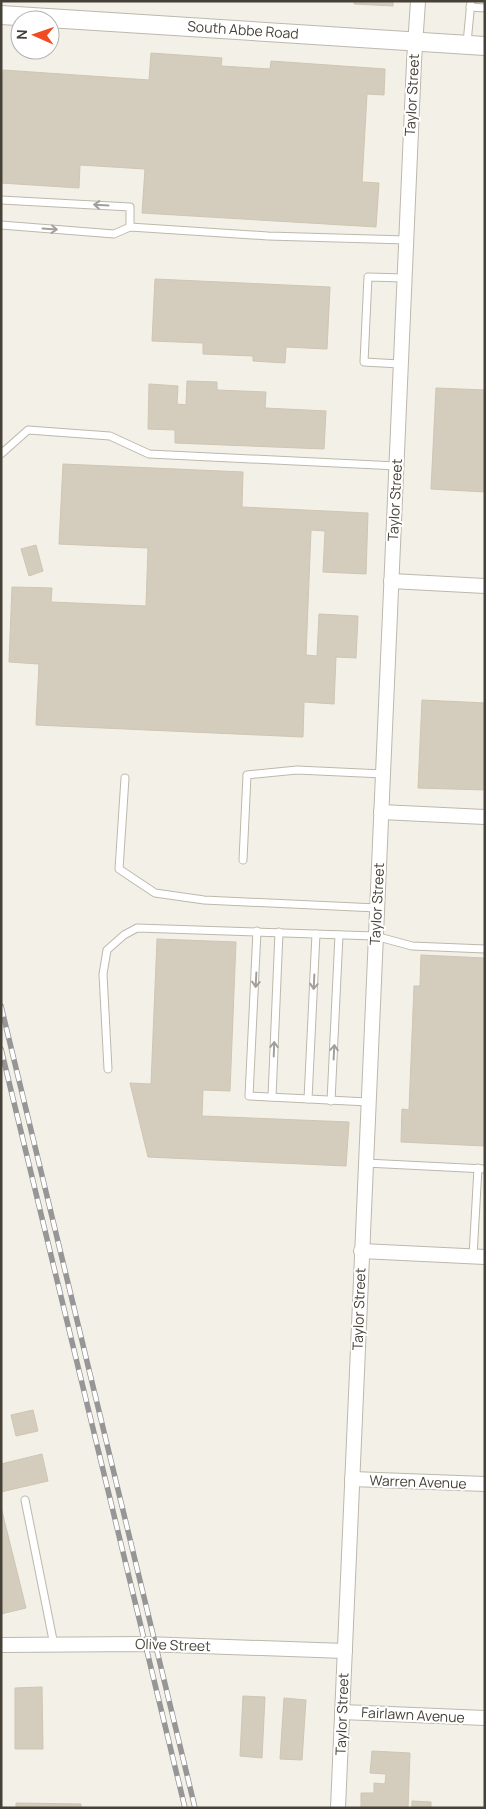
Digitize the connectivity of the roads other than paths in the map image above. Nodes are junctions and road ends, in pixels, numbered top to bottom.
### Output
1 (418, 1) edge
2 (470, 4) edge
3 (485, 8) edge
4 (1, 15) edge
5 (415, 41) junction
6 (467, 45) junction
7 (485, 46) edge
8 (1, 200) edge
9 (1, 225) edge
10 (130, 227) junction
11 (406, 240) junction
12 (404, 278) junction
13 (400, 364) junction
14 (1, 454) edge
15 (397, 466) junction
16 (391, 581) junction
17 (485, 586) edge
18 (383, 774) junction
19 (125, 778) dead end
20 (381, 812) junction
21 (485, 817) edge
22 (243, 860) dead end
23 (377, 908) junction
24 (257, 931) junction
25 (279, 932) junction
26 (316, 934) junction
27 (339, 935) junction
28 (375, 936) junction
29 (485, 949) edge
30 (108, 1069) dead end
31 (272, 1097) junction
32 (308, 1099) junction
33 (331, 1100) junction
34 (368, 1102) junction
35 (365, 1163) junction
36 (481, 1169) edge
37 (361, 1251) junction
38 (479, 1256) edge
39 (352, 1479) junction
40 (485, 1484) edge
41 (25, 1500) dead end
42 (1, 1645) edge
43 (54, 1645) junction
44 (345, 1650) junction
45 (342, 1712) junction
46 (485, 1718) edge
47 (338, 1808) edge

1 - 5 street, Taylor Street
2 - 3 lane
2 - 6 lane
4 - 5 street, South Abbe Road
5 - 6 street, South Abbe Road
5 - 11 street, Taylor Street
6 - 7 street, South Abbe Road
10 -> 8 lane
9 -> 10 lane
10 - 11 lane
11 - 12 street, Taylor Street
12 - 13 street, Taylor Street
12 - 13 lane
13 - 15 street, Taylor Street
14 - 15 lane
15 - 16 street, Taylor Street
16 - 17 street
16 - 18 street, Taylor Street
18 - 20 street, Taylor Street
18 - 22 lane
19 - 23 lane
20 - 21 street
20 - 23 street, Taylor Street
23 - 28 street, Taylor Street
24 - 25 lane
24 - 30 lane
24 -> 31 lane
25 - 26 lane
31 -> 25 lane
26 - 27 lane
26 -> 32 lane
27 - 28 lane
33 -> 27 lane
28 - 29 lane
28 - 34 street, Taylor Street
31 - 32 lane
32 - 33 lane
33 - 34 lane
34 - 35 street, Taylor Street
35 - 36 lane
35 - 37 street, Taylor Street
36 - 38 lane
37 - 38 street
37 - 39 street, Taylor Street
39 - 40 street, Warren Avenue
39 - 44 street, Taylor Street
41 - 43 lane
42 - 43 street, Olive Street
43 - 44 street, Olive Street
44 - 45 street, Taylor Street
45 - 46 street, Fairlawn Avenue
45 - 47 street, Taylor Street

